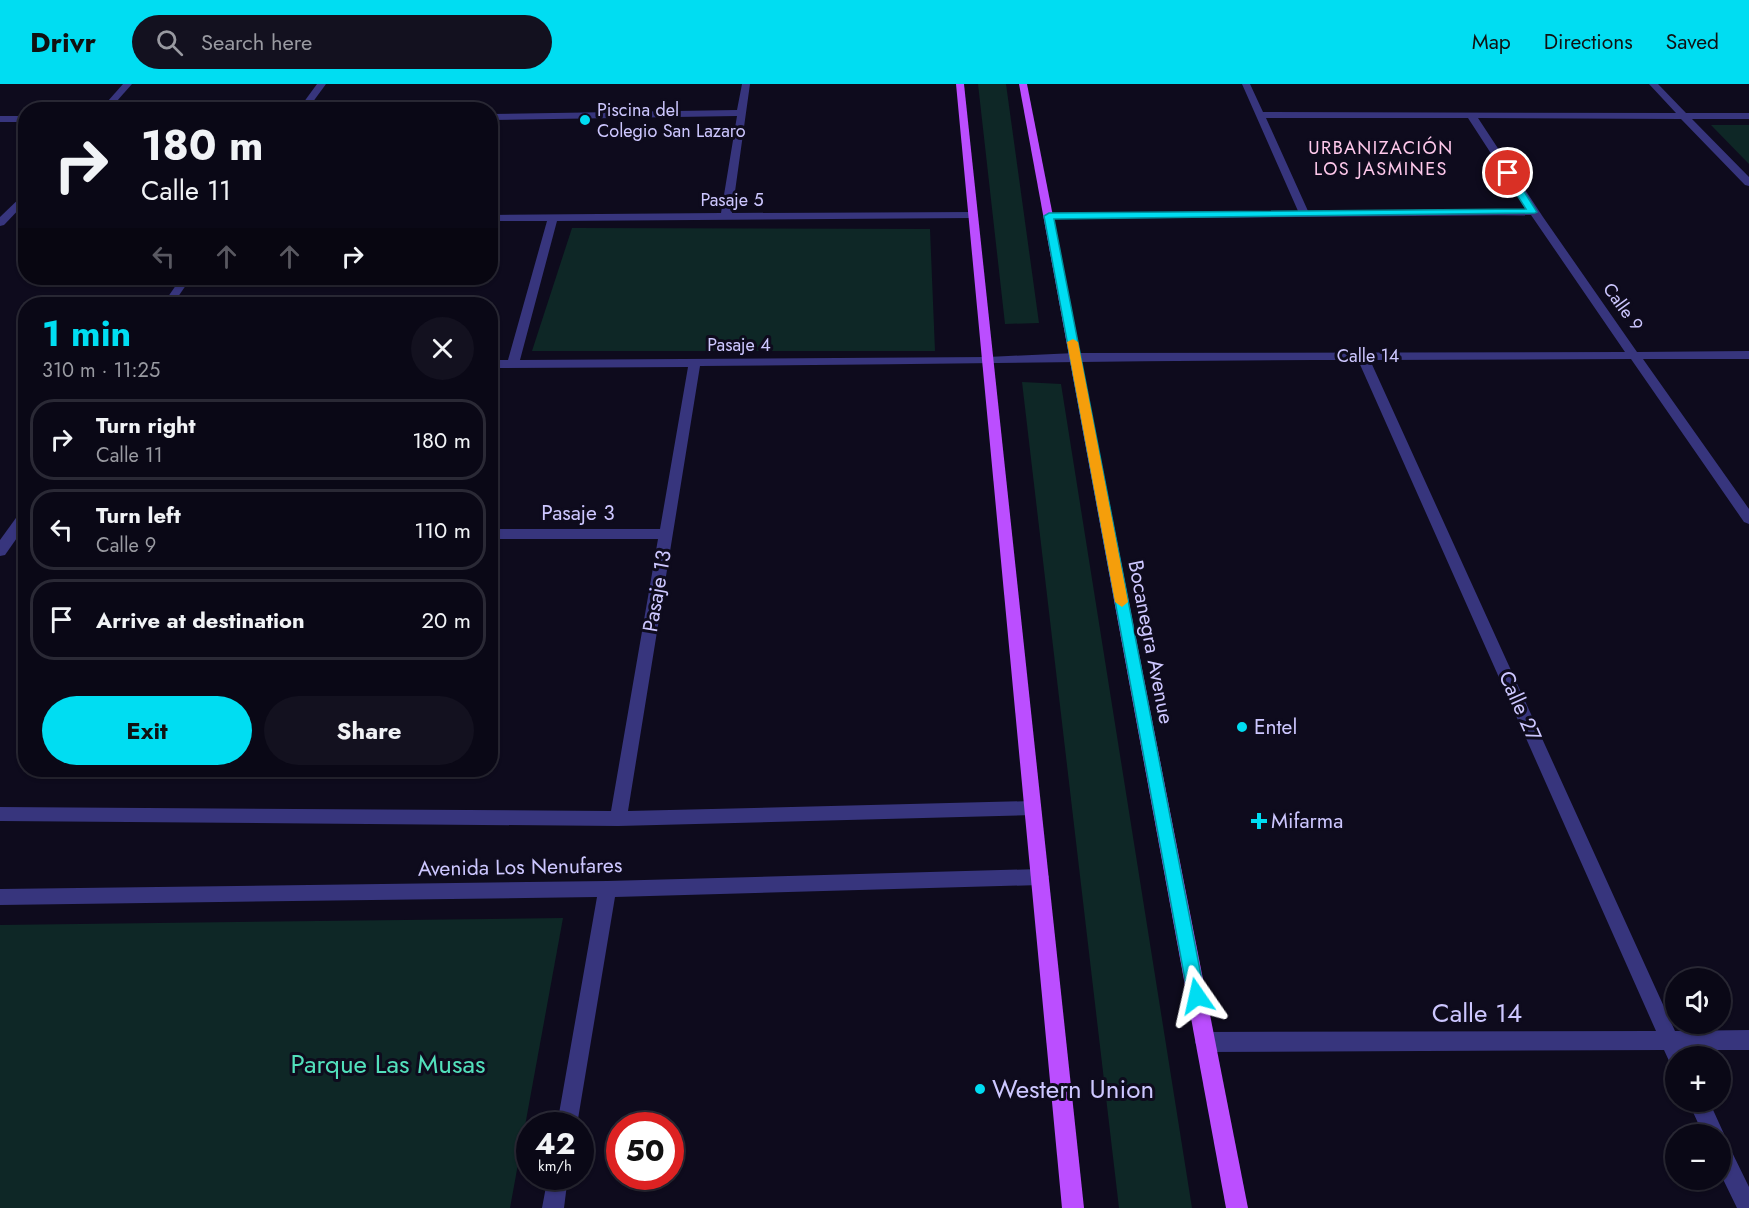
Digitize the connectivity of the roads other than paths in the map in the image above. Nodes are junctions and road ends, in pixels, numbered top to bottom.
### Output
1 (128, 84) edge
2 (322, 84) edge
3 (746, 84) edge
4 (960, 84) edge
5 (1023, 84) edge
6 (1246, 84) edge
7 (1653, 84) edge
8 (111, 102) edge
9 (308, 102) edge
10 (742, 113) junction
11 (1261, 115) junction
12 (1471, 115) junction
13 (1684, 116) junction
14 (1749, 116) edge
15 (498, 117) edge
16 (0, 119) edge
17 (18, 119) edge
18 (1749, 183) edge
19 (18, 203) edge
20 (1532, 212) junction
21 (1304, 213) junction
22 (973, 215) junction
23 (1049, 216) junction
24 (726, 217) junction
25 (498, 218) edge
26 (553, 218) junction
27 (1, 221) edge
28 (1635, 354) junction
29 (1749, 355) edge
30 (1362, 356) junction
31 (1076, 357) junction
32 (988, 362) junction
33 (695, 363) junction
34 (498, 364) edge
35 (513, 364) junction
36 (1749, 519) edge
37 (498, 534) edge
38 (666, 534) junction
39 (18, 535) edge
40 (0, 551) edge
41 (1033, 808) junction
42 (0, 814) edge
43 (618, 819) junction
44 (1040, 877) junction
45 (607, 889) junction
46 (0, 897) edge
47 (1749, 1040) edge
48 (1205, 1041) junction
49 (1673, 1046) edge
50 (1693, 1046) edge
51 (1665, 1048) edge
52 (569, 1112) edge
53 (1731, 1172) edge
54 (556, 1190) edge
55 (553, 1208) edge
56 (1073, 1208) edge
57 (1237, 1208) edge
58 (1748, 1208) edge

1 - 8 street
2 - 9 street
3 - 10 street
4 - 22 main road
5 - 23 main road, Bocanegra Avenue
6 - 11 street
7 - 13 street
10 - 15 street
10 - 24 street
11 - 12 street
11 - 21 street
12 - 13 street
12 - 20 street, Calle 9
13 - 14 street
13 - 18 street
16 - 17 street
19 - 27 street
20 - 21 street
20 - 28 street, Calle 9
21 - 23 street
22 - 24 street, Pasaje 5
22 - 32 main road
23 - 31 main road, Bocanegra Avenue
24 - 26 street, Pasaje 5
25 - 26 street, Pasaje 5
26 - 35 street
28 - 29 street, Calle 14
28 - 30 street, Calle 14
28 - 36 street, Calle 9
30 - 31 street, Calle 14
30 - 49 street, Calle 27
31 - 32 street, Calle 14
31 - 48 main road, Bocanegra Avenue
32 - 33 street, Pasaje 4
32 - 41 main road
33 - 35 street, Pasaje 4
33 - 38 street, Pasaje 13
34 - 35 street, Pasaje 4
37 - 38 street, Pasaje 3
38 - 43 street, Pasaje 13
39 - 40 street
41 - 43 street
41 - 44 main road
42 - 43 street
44 - 45 street, Avenida Los Nenufares
44 - 56 main road
45 - 46 street, Avenida Los Nenufares
45 - 52 street
47 - 50 street, Calle 14
48 - 51 street, Calle 14
48 - 57 main road, Bocanegra Avenue
53 - 58 street
54 - 55 street

